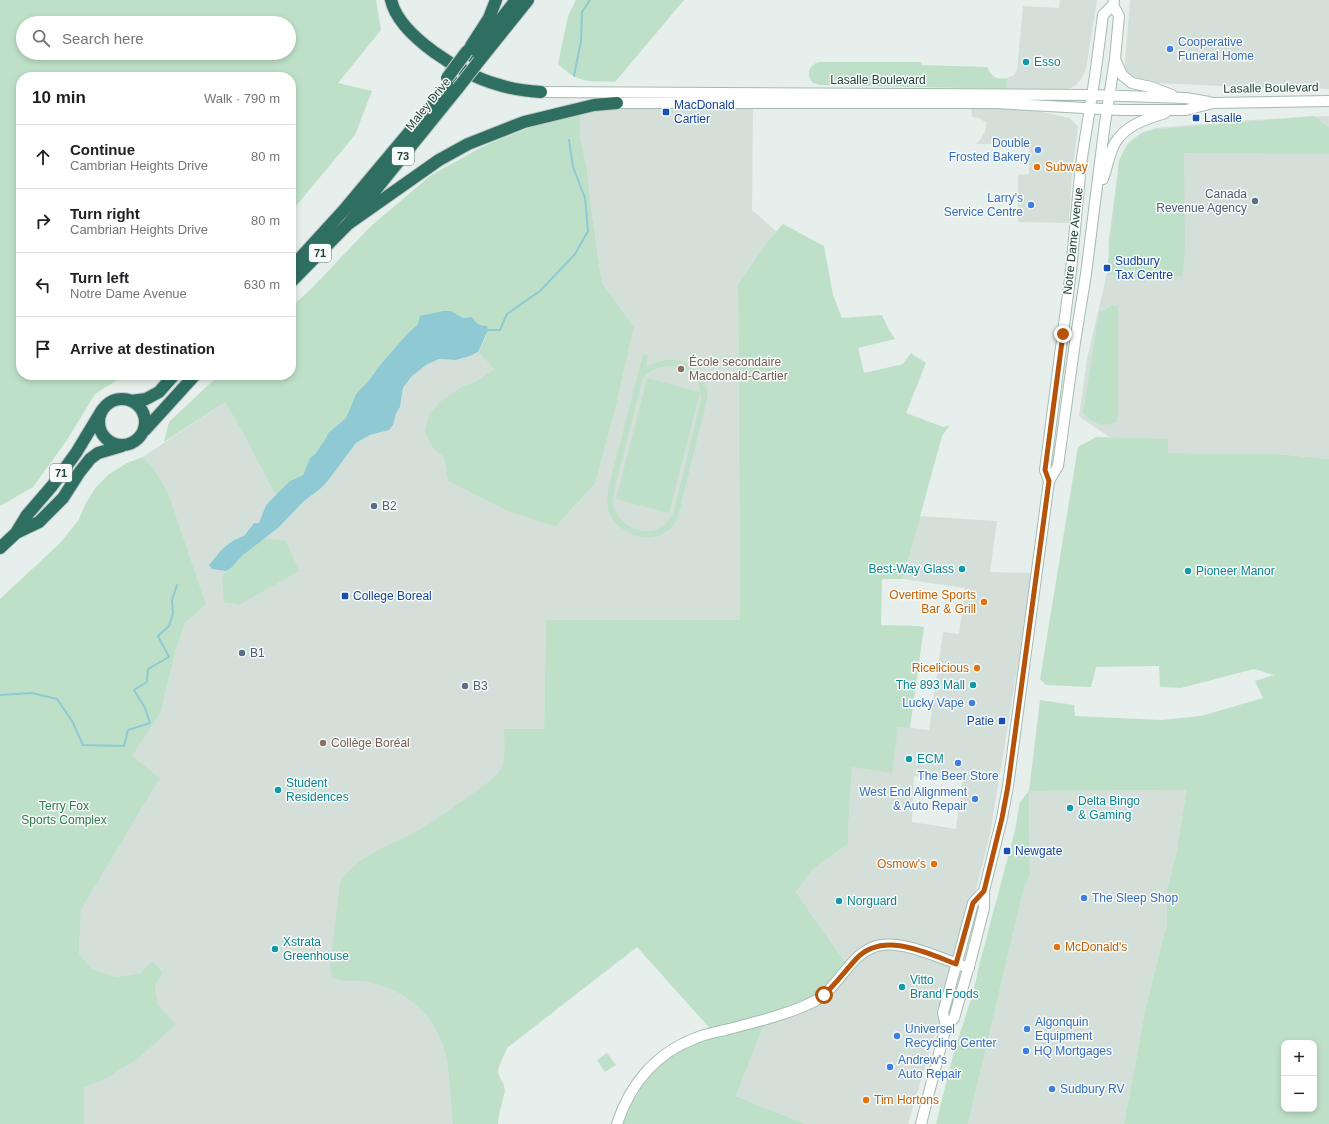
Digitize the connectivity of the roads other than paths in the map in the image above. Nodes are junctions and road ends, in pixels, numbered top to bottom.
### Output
1 (391, 0) edge
2 (496, 0) edge
3 (516, 0) edge
4 (528, 0) edge
5 (1113, 2) edge
6 (473, 56) junction
7 (1115, 59) junction
8 (453, 82) junction
9 (542, 92) joint
10 (1092, 95) junction
11 (1109, 96) junction
12 (1179, 98) junction
13 (1329, 101) edge
14 (616, 103) joint
15 (1213, 103) junction
16 (1090, 107) junction
17 (1107, 109) junction
18 (1175, 110) junction
19 (1096, 200) junction
20 (348, 224) junction
21 (296, 263) edge
22 (296, 277) edge
23 (170, 380) edge
24 (190, 380) edge
25 (131, 401) junction
26 (102, 410) junction
27 (145, 430) junction
28 (122, 446) junction
29 (1049, 481) junction
30 (16, 533) junction
31 (0, 548) edge
32 (984, 891) junction
33 (956, 964) junction
34 (969, 968) junction
35 (946, 1026) junction
36 (617, 1124) edge
37 (921, 1124) edge

1 - 9 highway
2 - 6 highway
3 - 6 highway, Maley Drive / 73
4 - 6 highway, Maley Drive / 73
5 - 7 main road, Notre Dame Avenue
5 - 10 main road, Notre Dame Avenue
6 - 8 highway, Maley Drive / 73, bridge
7 - 11 main road, Notre Dame Avenue
7 - 12 main road
8 - 20 highway, Maley Drive / 73
8 - 21 highway, Maley Drive / 71
9 - 10 main road, Lasalle Boulevard
10 - 11 main road, Lasalle Boulevard
10 - 16 main road, Notre Dame Avenue
11 - 12 main road, Lasalle Boulevard
11 - 17 main road, Notre Dame Avenue
12 - 15 main road, Lasalle Boulevard
13 - 15 main road, Lasalle Boulevard
14 - 16 main road, Lasalle Boulevard
14 - 20 highway
15 - 18 main road, Lasalle Boulevard
16 - 17 main road, Lasalle Boulevard
16 - 29 main road, Notre Dame Avenue
17 - 18 main road, Lasalle Boulevard
17 - 19 main road, Notre Dame Avenue
18 - 19 main road
19 - 29 main road, Notre Dame Avenue
20 - 22 highway, 71
23 - 25 highway
24 - 27 highway
25 - 26 highway
25 - 27 highway
26 - 28 highway
26 - 30 highway, 71
27 - 28 highway
28 - 30 highway, 71
29 - 32 main road, Notre Dame Avenue
30 - 31 highway, 71
32 - 33 main road, Notre Dame Avenue
32 - 34 main road, Notre Dame Avenue
33 - 34 main road
33 - 35 main road, Notre Dame Avenue
33 - 36 main road
34 - 35 main road, Notre Dame Avenue
35 - 37 main road, Notre Dame Avenue

